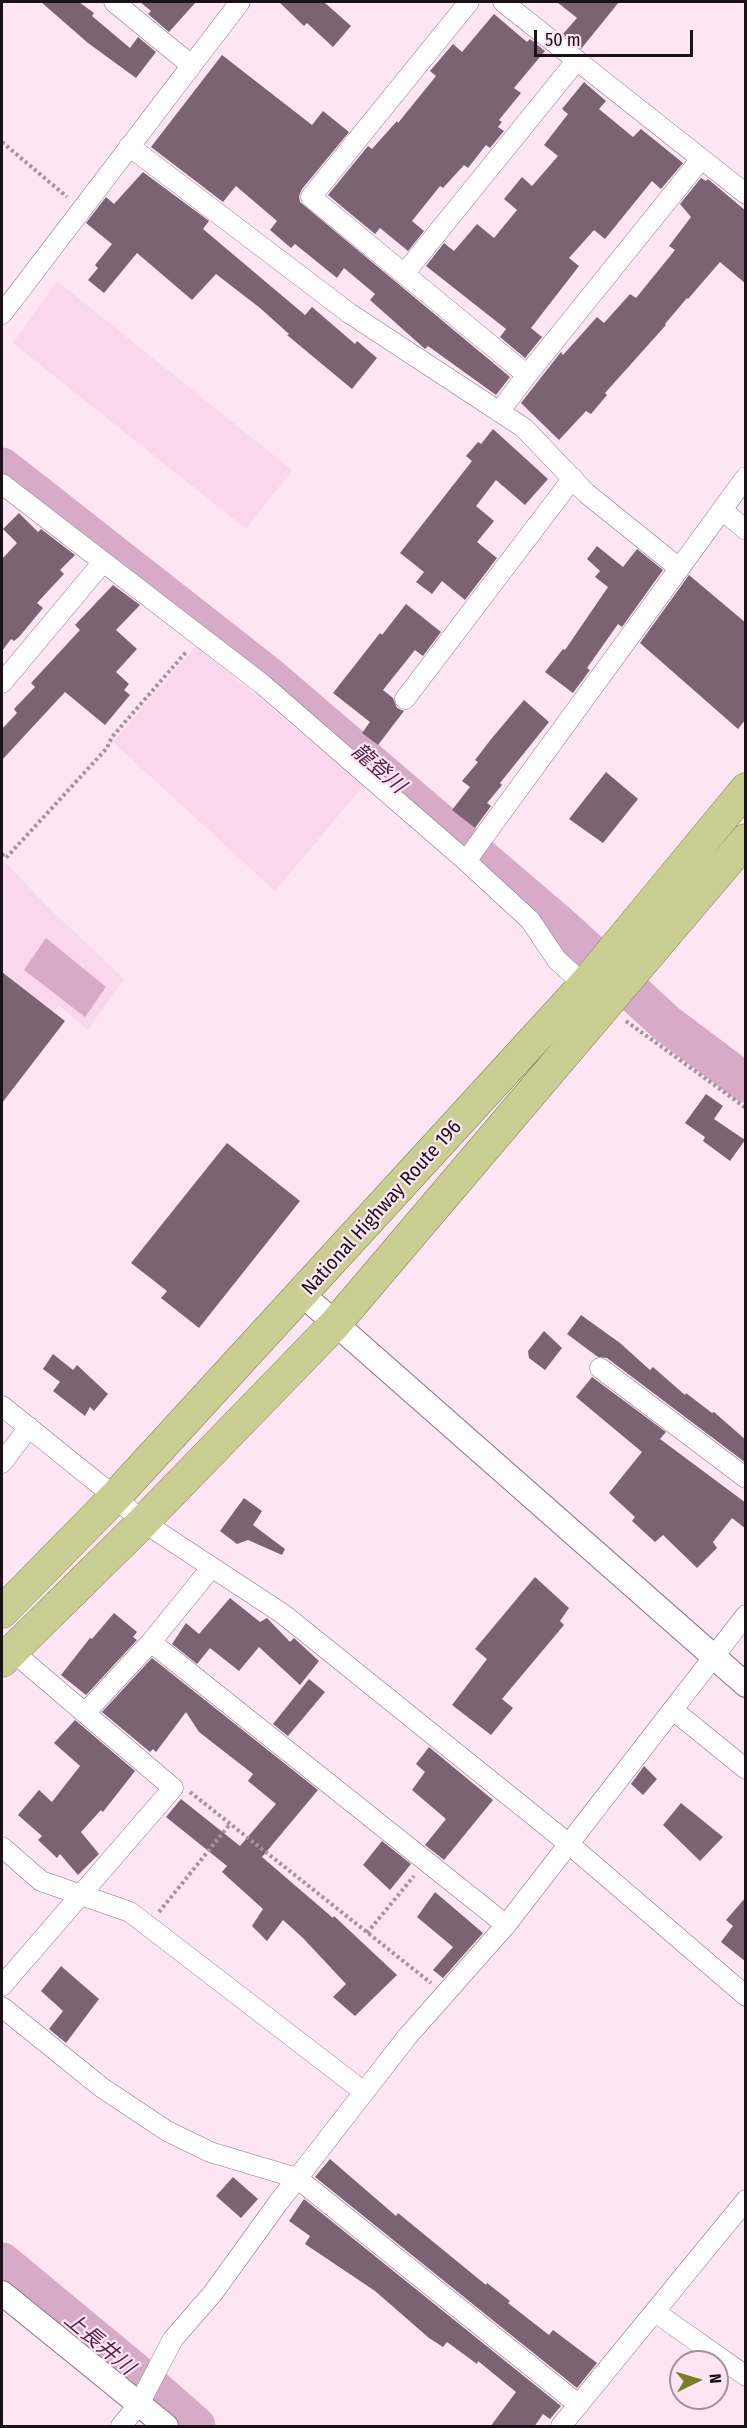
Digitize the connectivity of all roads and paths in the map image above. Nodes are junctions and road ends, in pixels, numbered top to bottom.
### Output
1 (114, 2) edge
2 (240, 2) edge
3 (469, 2) edge
4 (503, 2) edge
5 (577, 60) junction
6 (191, 65) junction
7 (2, 142) edge
8 (129, 146) junction
9 (701, 159) junction
10 (746, 194) edge
11 (81, 209) junction
12 (404, 274) junction
13 (2, 314) edge
14 (527, 375) junction
15 (499, 412) junction
16 (746, 477) edge
17 (573, 478) junction
18 (2, 484) edge
19 (722, 510) junction
20 (746, 530) edge
21 (103, 562) junction
22 (679, 568) junction
23 (200, 636) junction
24 (2, 683) edge
25 (405, 699) dead end
26 (746, 789) edge
27 (746, 840) edge
28 (2, 854) edge
29 (466, 861) junction
30 (599, 992) junction
31 (746, 1108) edge
32 (303, 1295) junction
33 (335, 1324) junction
34 (600, 1368) dead end
35 (2, 1406) edge
36 (28, 1427) junction
37 (2, 1463) edge
38 (746, 1478) edge
39 (115, 1497) junction
40 (143, 1522) junction
41 (211, 1568) junction
42 (2, 1612) edge
43 (746, 1616) edge
44 (152, 1642) junction
45 (7, 1656) edge
46 (714, 1658) junction
47 (746, 1685) edge
48 (673, 1710) junction
49 (86, 1712) junction
50 (746, 1768) edge
51 (173, 1788) junction
52 (230, 1824) junction
53 (569, 1844) junction
54 (2, 1847) edge
55 (426, 1861) junction
56 (80, 1896) junction
57 (506, 1925) junction
58 (147, 1926) junction
59 (367, 1932) junction
60 (2, 1986) edge
61 (445, 1995) junction
62 (746, 1996) edge
63 (2, 2007) edge
64 (364, 2092) junction
65 (297, 2178) junction
66 (746, 2200) edge
67 (2, 2293) edge
68 (655, 2312) junction
69 (746, 2376) edge
70 (139, 2404) junction
71 (579, 2405) junction
72 (121, 2427) edge
73 (166, 2427) edge
74 (561, 2427) edge

1 - 6 street
2 - 6 street
3 - 12 street
4 - 5 street
5 - 9 street
5 - 12 street
6 - 8 street
7 - 11 path
8 - 11 street
8 - 15 street
9 - 10 street
9 - 14 street
11 - 13 street
12 - 14 street
14 - 15 street
15 - 17 street
16 - 19 street
17 - 22 street
17 - 25 street
18 - 21 street
19 - 20 street
19 - 22 street
21 - 23 street
21 - 24 street
22 - 29 street
23 - 28 path
23 - 29 street
26 - 30 highway, National Highway Route 196
27 - 30 highway, National Highway Route 196
29 - 30 street
30 - 31 path
30 - 32 highway, National Highway Route 196
30 - 33 highway, National Highway Route 196
32 - 33 street
32 - 39 highway, National Highway Route 196
33 - 40 highway, National Highway Route 196
33 - 46 street
34 - 38 street
35 - 36 street
36 - 37 street
36 - 39 street
39 - 40 street
39 - 42 highway, National Highway Route 196
40 - 41 street
40 - 45 highway, National Highway Route 196
41 - 44 street
41 - 53 street
43 - 46 street
44 - 49 street
44 - 55 street
45 - 49 street
46 - 47 street
46 - 48 street
48 - 50 street
48 - 53 street
49 - 51 street
51 - 52 path
51 - 56 street
52 - 58 path
52 - 59 path
53 - 57 street
53 - 62 street
54 - 56 street
55 - 57 street
55 - 59 path
56 - 58 street
56 - 60 street
57 - 61 street
58 - 64 street
59 - 61 path
61 - 64 street
63 - 65 street
64 - 65 street
65 - 70 street
65 - 71 street
66 - 68 street
67 - 70 street
68 - 69 street
68 - 71 street
70 - 72 street
70 - 73 street
71 - 74 street

